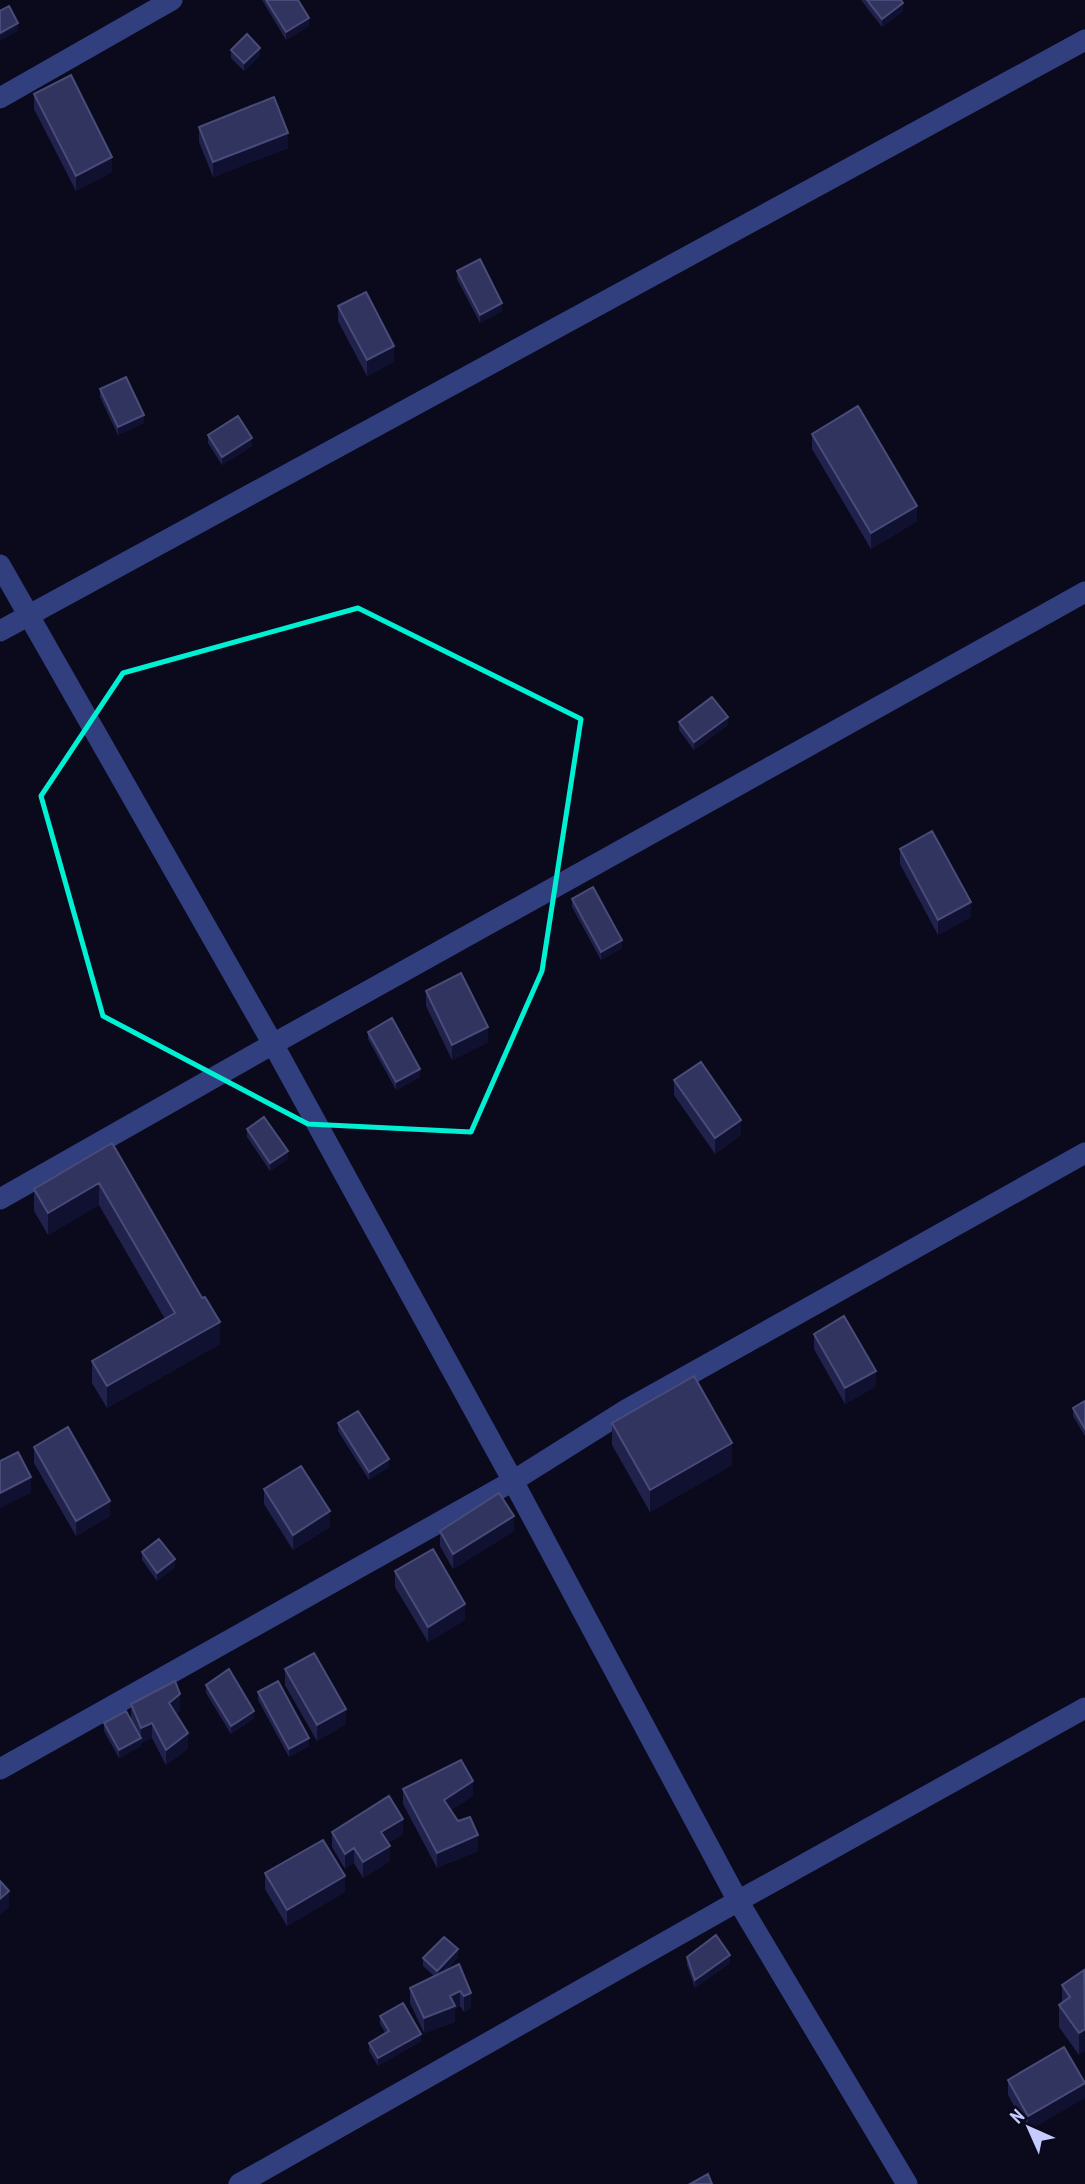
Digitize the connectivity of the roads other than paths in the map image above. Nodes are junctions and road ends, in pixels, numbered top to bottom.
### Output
1 (172, 0) edge
2 (1085, 40) edge
3 (0, 98) edge
4 (0, 565) edge
5 (1085, 592) edge
6 (28, 616) junction
7 (0, 632) edge
8 (273, 1044) junction
9 (1085, 1153) edge
10 (0, 1199) edge
11 (513, 1481) junction
12 (1085, 1708) edge
13 (0, 1769) edge
14 (738, 1901) junction
15 (239, 2184) edge
16 (907, 2184) edge

1 - 3 street
2 - 6 street
4 - 6 street
5 - 8 street
6 - 7 street
6 - 8 street
8 - 10 street
8 - 11 street
9 - 11 street
11 - 13 street
11 - 14 street
12 - 14 street
14 - 15 street
14 - 16 street

